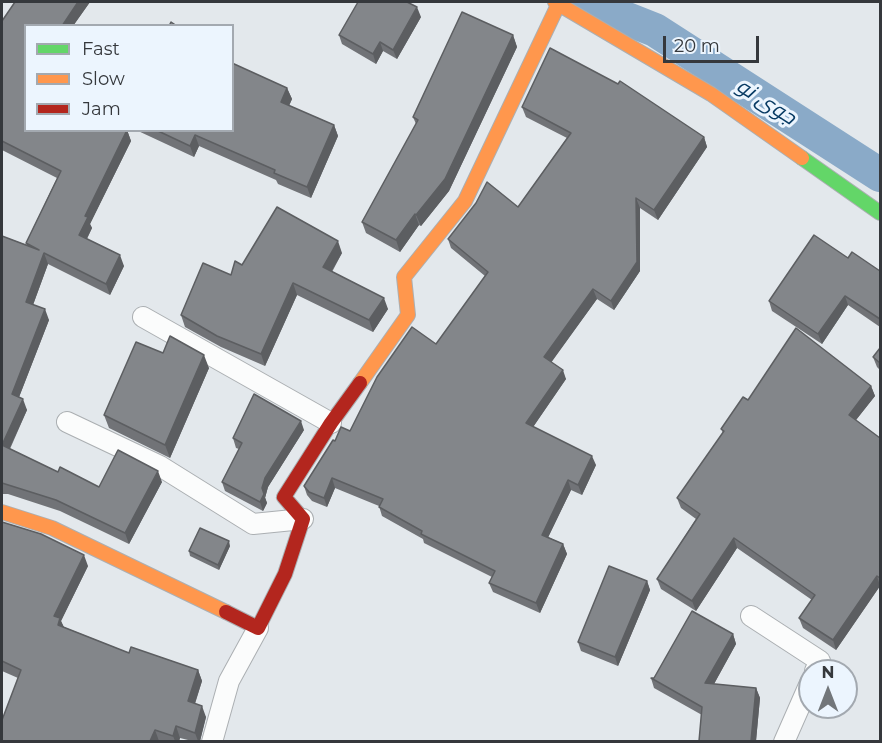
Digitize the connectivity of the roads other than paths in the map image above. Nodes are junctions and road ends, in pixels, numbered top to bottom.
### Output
1 (557, 2) edge
2 (880, 213) edge
3 (143, 317) dead end
4 (67, 422) dead end
5 (331, 423) junction
6 (2, 512) edge
7 (303, 519) junction
8 (751, 616) dead end
9 (258, 628) junction
10 (817, 659) edge
11 (798, 710) edge
12 (212, 741) edge
13 (784, 741) edge

1 - 2 street
1 - 5 street
3 - 5 lane
4 - 7 lane
5 - 7 street
6 - 9 street
7 - 9 street
8 - 10 lane
9 - 12 lane
11 - 13 lane

